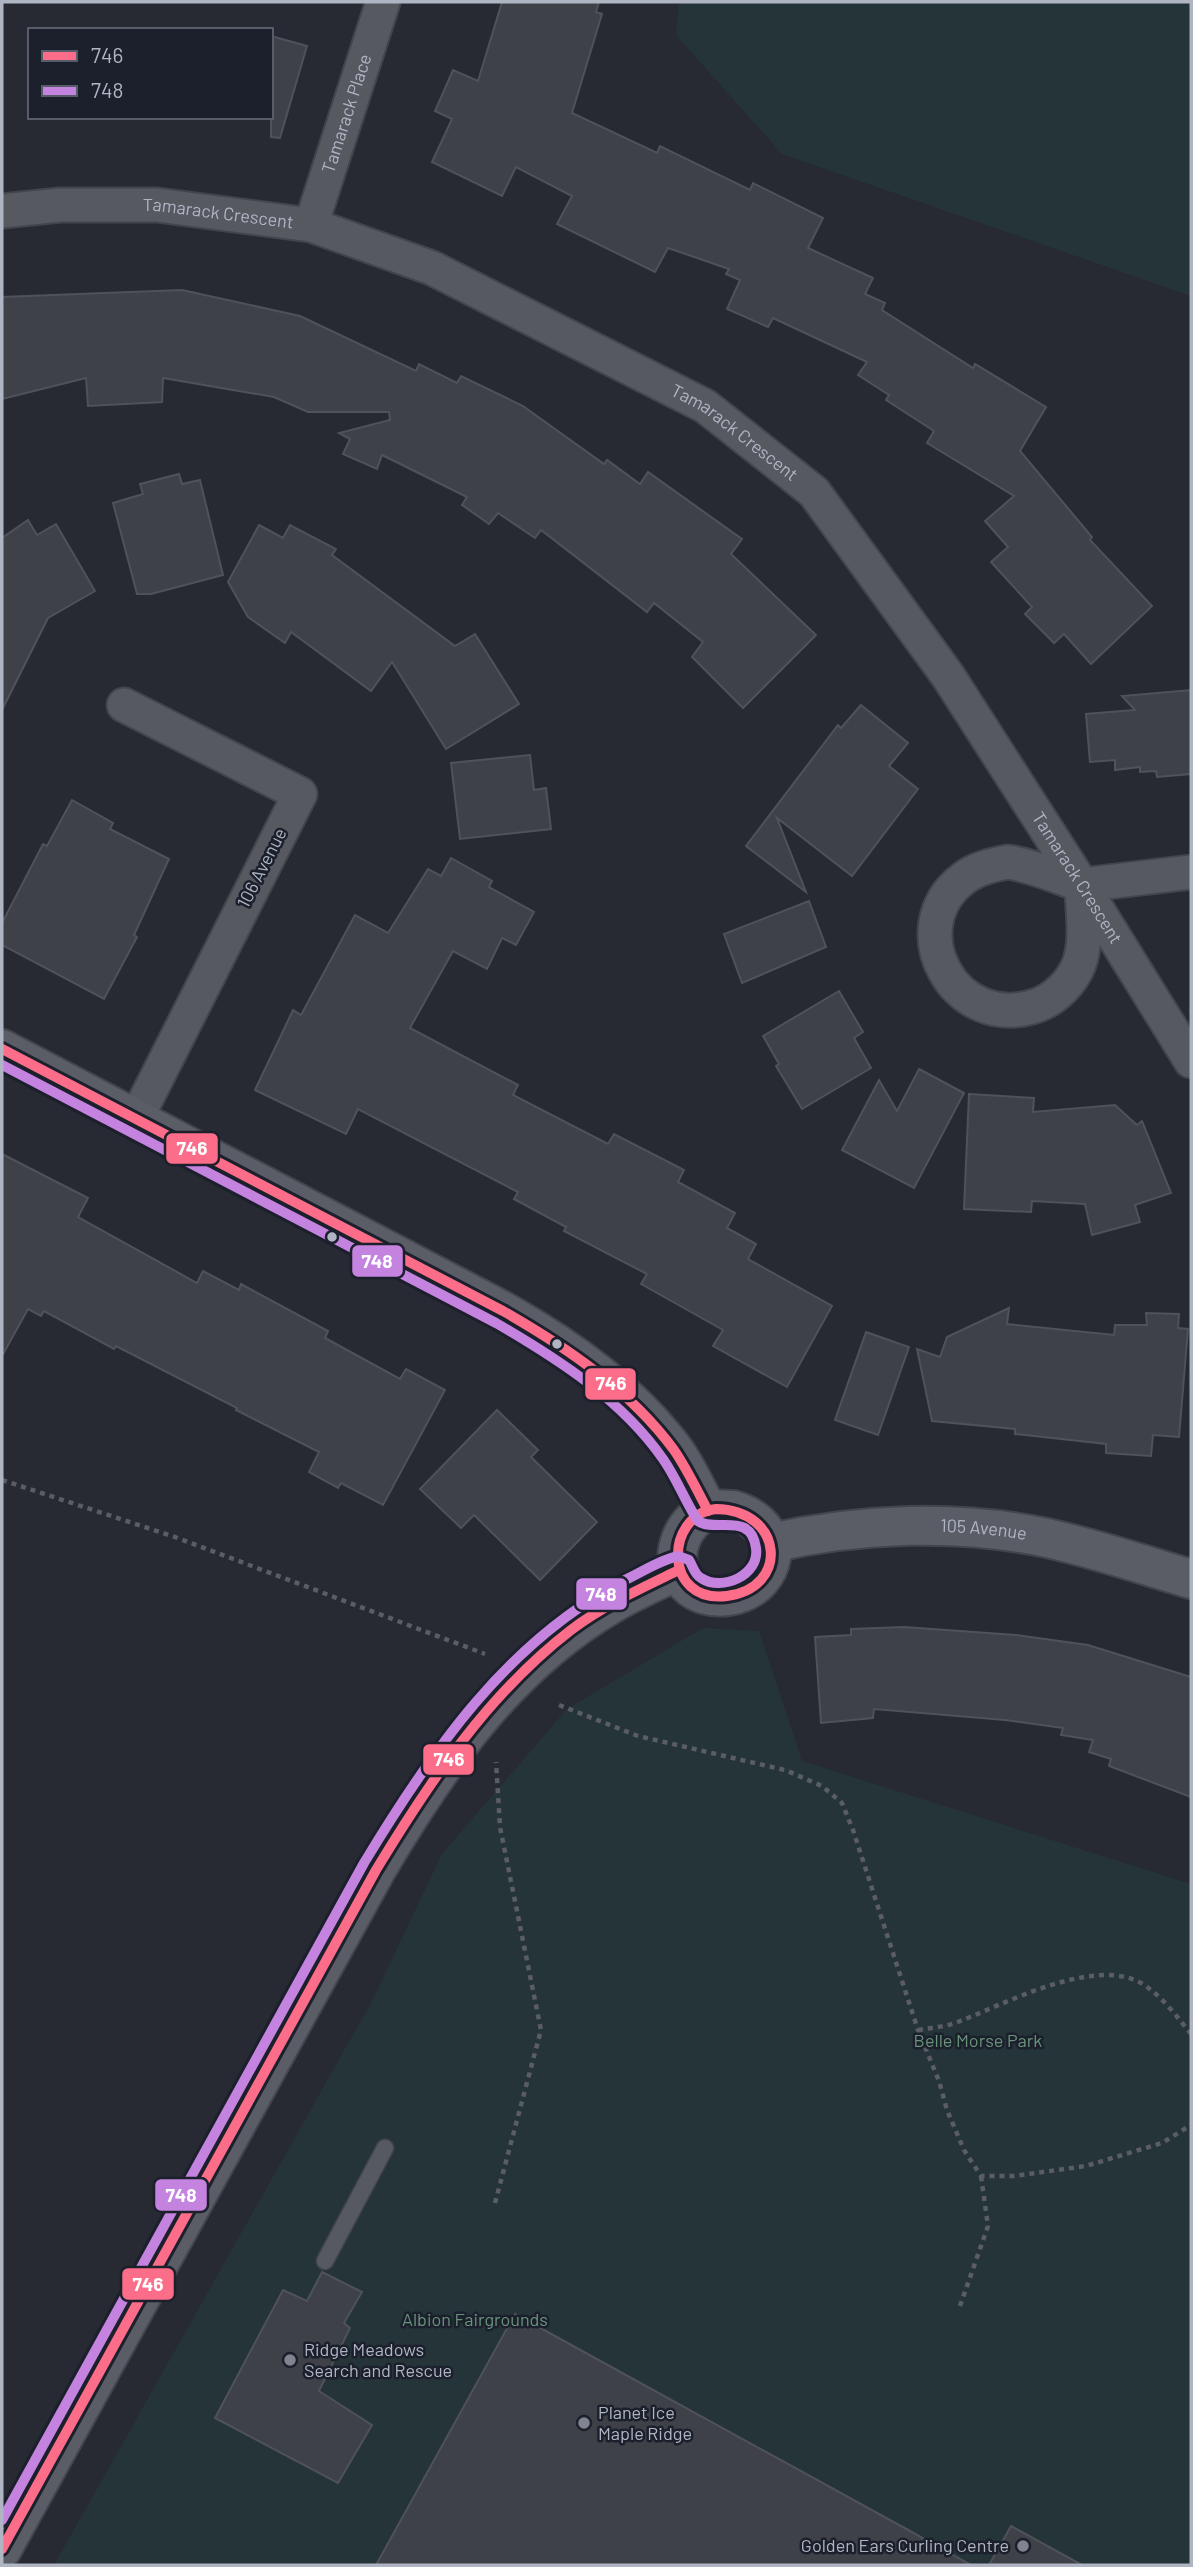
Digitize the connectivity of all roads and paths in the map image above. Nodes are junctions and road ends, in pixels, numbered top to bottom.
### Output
1 (383, 2) edge
2 (2, 211) edge
3 (311, 225) junction
4 (124, 705) dead end
5 (1191, 872) edge
6 (1082, 885) junction
7 (2, 1049) edge
8 (1191, 1061) edge
9 (136, 1119) junction
10 (2, 1480) edge
11 (708, 1511) junction
12 (771, 1543) junction
13 (679, 1570) junction
14 (1191, 1579) edge
15 (490, 1657) dead end
16 (559, 1704) dead end
17 (495, 1758) dead end
18 (918, 2031) junction
19 (1191, 2034) edge
20 (1191, 2125) edge
21 (385, 2148) dead end
22 (981, 2176) junction
23 (495, 2203) dead end
24 (325, 2261) dead end
25 (960, 2306) dead end
26 (2, 2549) edge

1 - 3 street, Tamarack Place
2 - 3 street, Tamarack Crescent
3 - 6 street, Tamarack Crescent
4 - 9 street, 106 Avenue
5 - 6 street
6 - 6 street
6 - 8 street, Tamarack Crescent
7 - 9 street
9 - 11 street
10 - 15 path
11 - 12 street
11 - 13 street
12 - 13 street
12 - 14 street, 105 Avenue
13 - 26 street
16 - 18 path
17 - 23 path
18 - 19 path
18 - 22 path
20 - 22 path
21 - 24 lane
22 - 25 path

